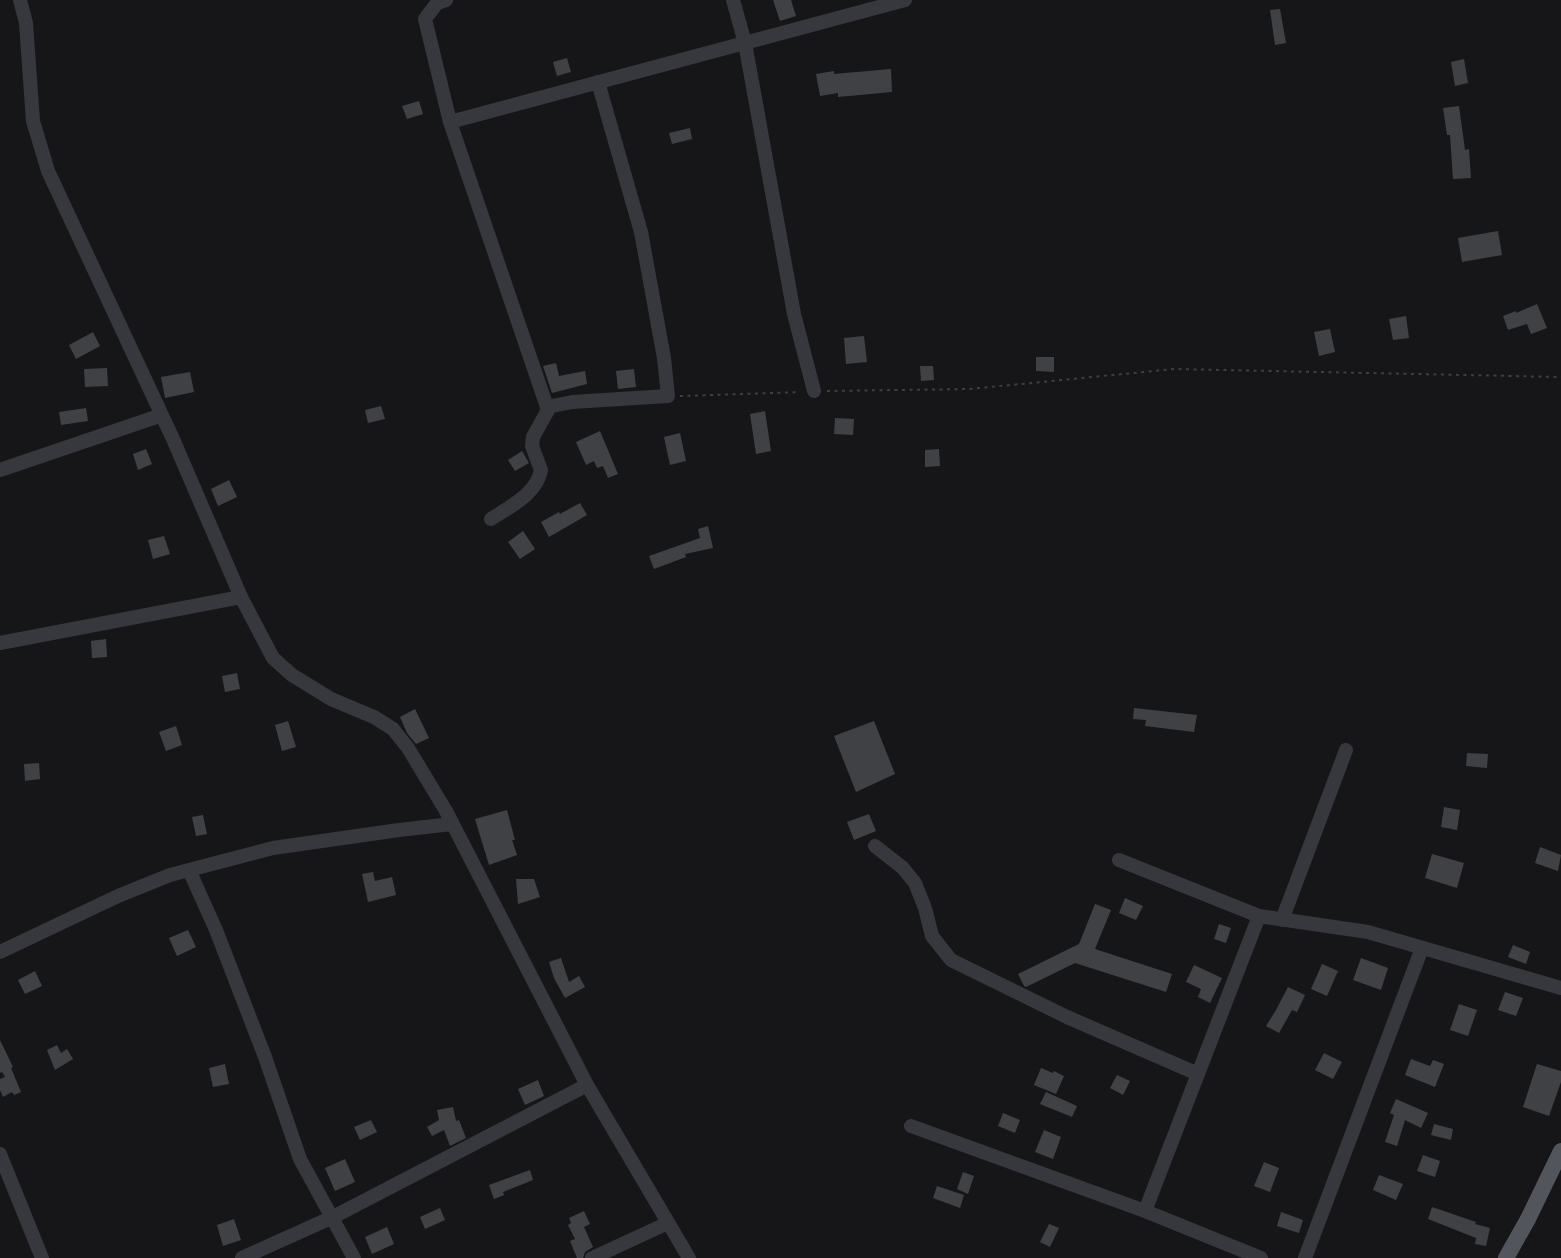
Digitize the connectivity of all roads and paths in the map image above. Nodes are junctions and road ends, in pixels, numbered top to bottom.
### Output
1 (20, 0) edge
2 (446, 0) edge
3 (733, 0) edge
4 (905, 0) edge
5 (745, 43) junction
6 (598, 82) junction
7 (450, 122) junction
8 (1561, 377) edge
9 (814, 391) junction
10 (668, 396) junction
11 (547, 407) junction
12 (162, 415) junction
13 (0, 470) edge
14 (491, 519) dead end
15 (241, 597) junction
16 (0, 642) edge
17 (1346, 750) dead end
18 (452, 824) junction
19 (875, 846) dead end
20 (1119, 860) dead end
21 (189, 870) junction
22 (1259, 916) junction
23 (1282, 920) junction
24 (1422, 948) junction
25 (0, 952) edge
26 (1561, 988) edge
27 (1198, 1074) junction
28 (587, 1084) junction
29 (911, 1126) dead end
30 (1561, 1151) edge
31 (0, 1154) edge
32 (1145, 1211) junction
33 (333, 1217) junction
34 (668, 1223) junction
35 (42, 1258) edge
36 (242, 1258) edge
37 (354, 1258) edge
38 (592, 1258) edge
39 (689, 1258) edge
40 (1260, 1258) edge
41 (1305, 1258) edge
42 (1506, 1258) edge

1 - 12 street
2 - 7 street
3 - 5 street
4 - 5 street
5 - 6 street
5 - 9 street
6 - 7 street
6 - 10 street
7 - 11 street
8 - 9 path
9 - 10 path
10 - 11 street
11 - 14 street
12 - 13 street
12 - 15 street
15 - 16 street
15 - 18 street
17 - 23 street
18 - 21 street
18 - 28 street
19 - 27 street
20 - 22 street
21 - 25 street
21 - 33 street
22 - 23 street
22 - 27 street
23 - 24 street
24 - 26 street
24 - 41 street
27 - 32 street
28 - 33 street
28 - 34 street
29 - 32 street
30 - 42 main road
31 - 35 street
32 - 40 street
33 - 36 street
33 - 37 street
34 - 38 street
34 - 39 street

